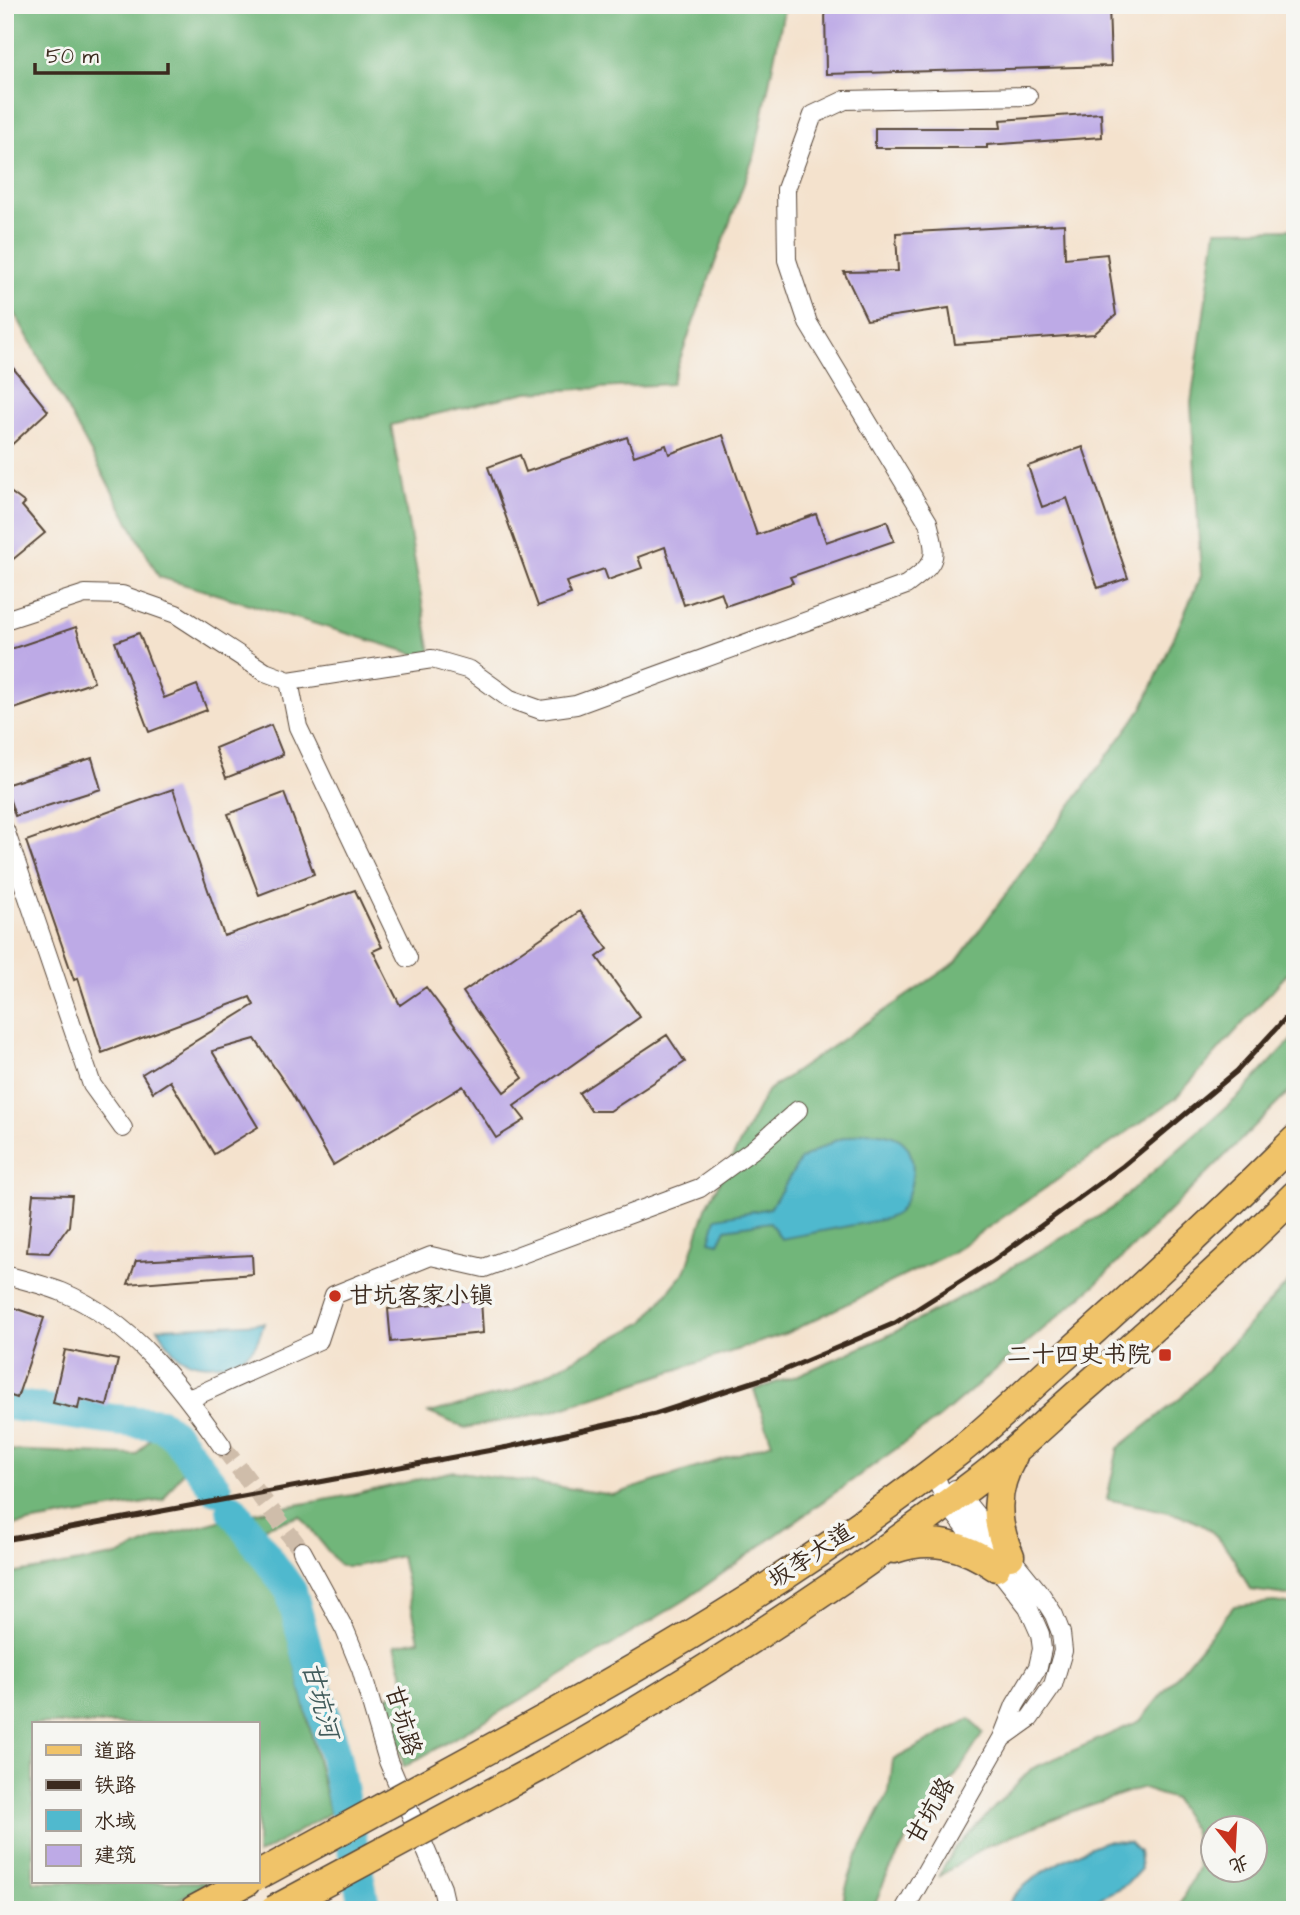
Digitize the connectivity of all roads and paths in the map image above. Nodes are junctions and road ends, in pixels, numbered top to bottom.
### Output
1 (1028, 96) dead end
2 (5, 620) edge
3 (289, 681) junction
4 (5, 830) edge
5 (408, 958) dead end
6 (798, 1110) dead end
7 (123, 1128) dead end
8 (1295, 1140) edge
9 (1295, 1195) edge
10 (5, 1275) edge
11 (189, 1399) junction
12 (1019, 1445) junction
13 (222, 1446) tunnel mouth
14 (933, 1471) junction
15 (954, 1499) junction
16 (302, 1551) tunnel mouth
17 (878, 1555) junction
18 (1003, 1562) junction
19 (259, 1875) edge
20 (242, 1884) edge
21 (194, 1910) edge
22 (274, 1910) edge
23 (447, 1910) edge
24 (904, 1910) edge

1 - 3 street
2 - 3 street
3 - 5 street
4 - 7 street
6 - 11 street
8 - 14 main road, 坂李大道
9 - 12 main road, 坂李大道
10 - 11 street
11 - 13 street
12 - 15 main road, 坂李大道
12 - 18 main road
14 - 15 street, 甘坑路
14 - 19 main road, 坂李大道, bridge
15 - 17 main road, 坂李大道
15 - 18 street, 甘坑路
16 - 23 street, 甘坑路
17 - 18 main road
17 - 22 main road, 坂李大道, bridge
18 - 24 street, 甘坑路
20 - 21 main road

